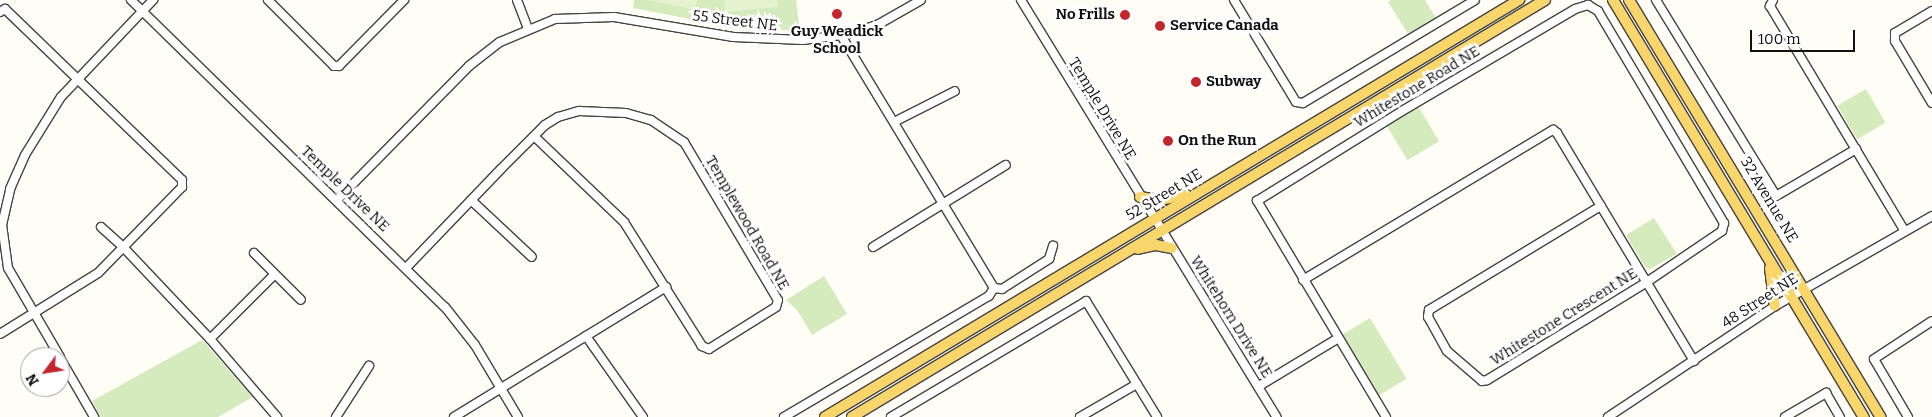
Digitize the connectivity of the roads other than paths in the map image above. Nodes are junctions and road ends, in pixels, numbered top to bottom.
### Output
1 (131, 0) edge
2 (154, 0) edge
3 (268, 0) edge
4 (281, 0) edge
5 (404, 0) edge
6 (517, 0) edge
7 (1021, 0) edge
8 (1234, 0) edge
9 (1475, 0) edge
10 (1519, 0) edge
11 (1545, 0) edge
12 (1613, 0) edge
13 (1629, 0) edge
14 (1656, 0) edge
15 (1773, 0) edge
16 (917, 1) edge
17 (275, 7) junction
18 (1932, 11) edge
19 (0, 12) edge
20 (142, 12) junction
21 (528, 28) junction
22 (842, 37) junction
23 (78, 78) junction
24 (955, 91) dead end
25 (1932, 103) edge
26 (894, 122) junction
27 (534, 136) junction
28 (1856, 149) junction
29 (1006, 165) dead end
30 (1198, 192) junction
31 (1140, 197) junction
32 (337, 200) junction
33 (471, 200) junction
34 (943, 203) junction
35 (1601, 206) junction
36 (1932, 216) edge
37 (1153, 219) junction
38 (1724, 223) joint
39 (101, 227) dead end
40 (1904, 230) junction
41 (1161, 231) junction
42 (873, 246) dead end
43 (1052, 246) dead end
44 (124, 248) junction
45 (1172, 248) junction
46 (1130, 250) junction
47 (254, 253) dead end
48 (1767, 255) junction
49 (532, 257) dead end
50 (406, 268) junction
51 (274, 275) junction
52 (1303, 280) junction
53 (1647, 282) junction
54 (666, 287) junction
55 (994, 288) junction
56 (1804, 289) junction
57 (1792, 297) junction
58 (301, 300) dead end
59 (1776, 306) junction
60 (35, 314) junction
61 (1932, 321) edge
62 (0, 334) edge
63 (586, 336) junction
64 (210, 339) junction
65 (1337, 339) junction
66 (54, 347) edge
67 (1694, 361) junction
68 (369, 366) dead end
69 (70, 375) edge
70 (1137, 384) junction
71 (500, 386) junction
72 (1259, 386) junction
73 (1611, 416) edge
74 (94, 417) edge
75 (277, 417) edge
76 (336, 417) edge
77 (454, 417) edge
78 (518, 417) edge
79 (643, 417) edge
80 (784, 417) edge
81 (825, 417) edge
82 (852, 417) edge
83 (892, 417) edge
84 (1080, 417) edge
85 (1157, 417) edge
86 (1277, 417) edge
87 (1386, 417) edge
88 (1785, 417) edge
89 (1840, 417) edge
90 (1864, 417) edge
91 (1881, 417) edge
92 (1908, 417) edge

1 - 20 street, Temple Drive NE
2 - 20 street
3 - 17 street
4 - 17 street
5 - 17 street
6 - 21 street
7 - 31 street, Temple Drive NE
8 - 9 street
10 - 30 main road, 52 Street NE
11 - 41 main road, 52 Street NE
12 - 48 main road, 32 Avenue NE
13 - 56 main road, 32 Avenue NE
14 - 28 street
15 - 28 street
16 - 22 street, 55 Street NE
18 - 25 street
19 - 23 street
20 - 23 street
20 - 32 street, Temple Drive NE
21 - 22 street, 55 Street NE
21 - 32 street, 55 Street NE
22 - 26 street
23 - 44 street
23 - 60 street
24 - 26 street
26 - 34 street
27 - 33 street, Templewood Road NE
27 - 54 street, Templewood Road NE
27 - 54 street, Templewood Road NE
28 - 40 street
29 - 34 street
30 - 31 main road
30 - 37 main road, 52 Street NE
31 - 37 street, Temple Drive NE
32 - 50 street, Temple Drive NE
33 - 49 street
33 - 50 street, Templewood Road NE
34 - 42 street
34 - 55 street
35 - 52 street
35 - 53 street
35 - 53 street, Whitestone Crescent NE
36 - 40 street, 48 Street NE
37 - 41 street, Temple Drive NE
37 - 81 main road, 52 Street NE
38 - 52 street, Whitestone Road NE
38 - 53 street, Whitestone Crescent NE
39 - 44 street
40 - 56 street, 48 Street NE
41 - 45 street, Whitehorn Drive NE
41 - 46 main road, 52 Street NE
43 - 55 street
44 - 60 street
44 - 64 street
45 - 46 main road
45 - 72 street, Whitehorn Drive NE
46 - 82 main road, 52 Street NE
47 - 51 street
48 - 57 main road, 32 Avenue NE
48 - 59 main road
50 - 71 street, Temple Drive NE
51 - 58 street
51 - 64 street
52 - 65 street, Whitestone Road NE
53 - 67 street
54 - 63 street
55 - 80 street
56 - 57 street, 48 Street NE
56 - 91 main road, 32 Avenue NE
57 - 59 street, 48 Street NE
57 - 90 main road, 32 Avenue NE
59 - 67 street, 48 Street NE
60 - 62 street
60 - 66 street
61 - 92 street
63 - 71 street
63 - 79 street
64 - 75 street
65 - 72 street
65 - 87 street, Whitestone Road NE
67 - 73 street, 48 Street NE
68 - 76 street
69 - 74 street
70 - 83 street
70 - 84 street
70 - 85 street
71 - 77 street
71 - 78 street, Temple Drive NE
72 - 86 street, Whitehorn Drive NE
88 - 89 street

